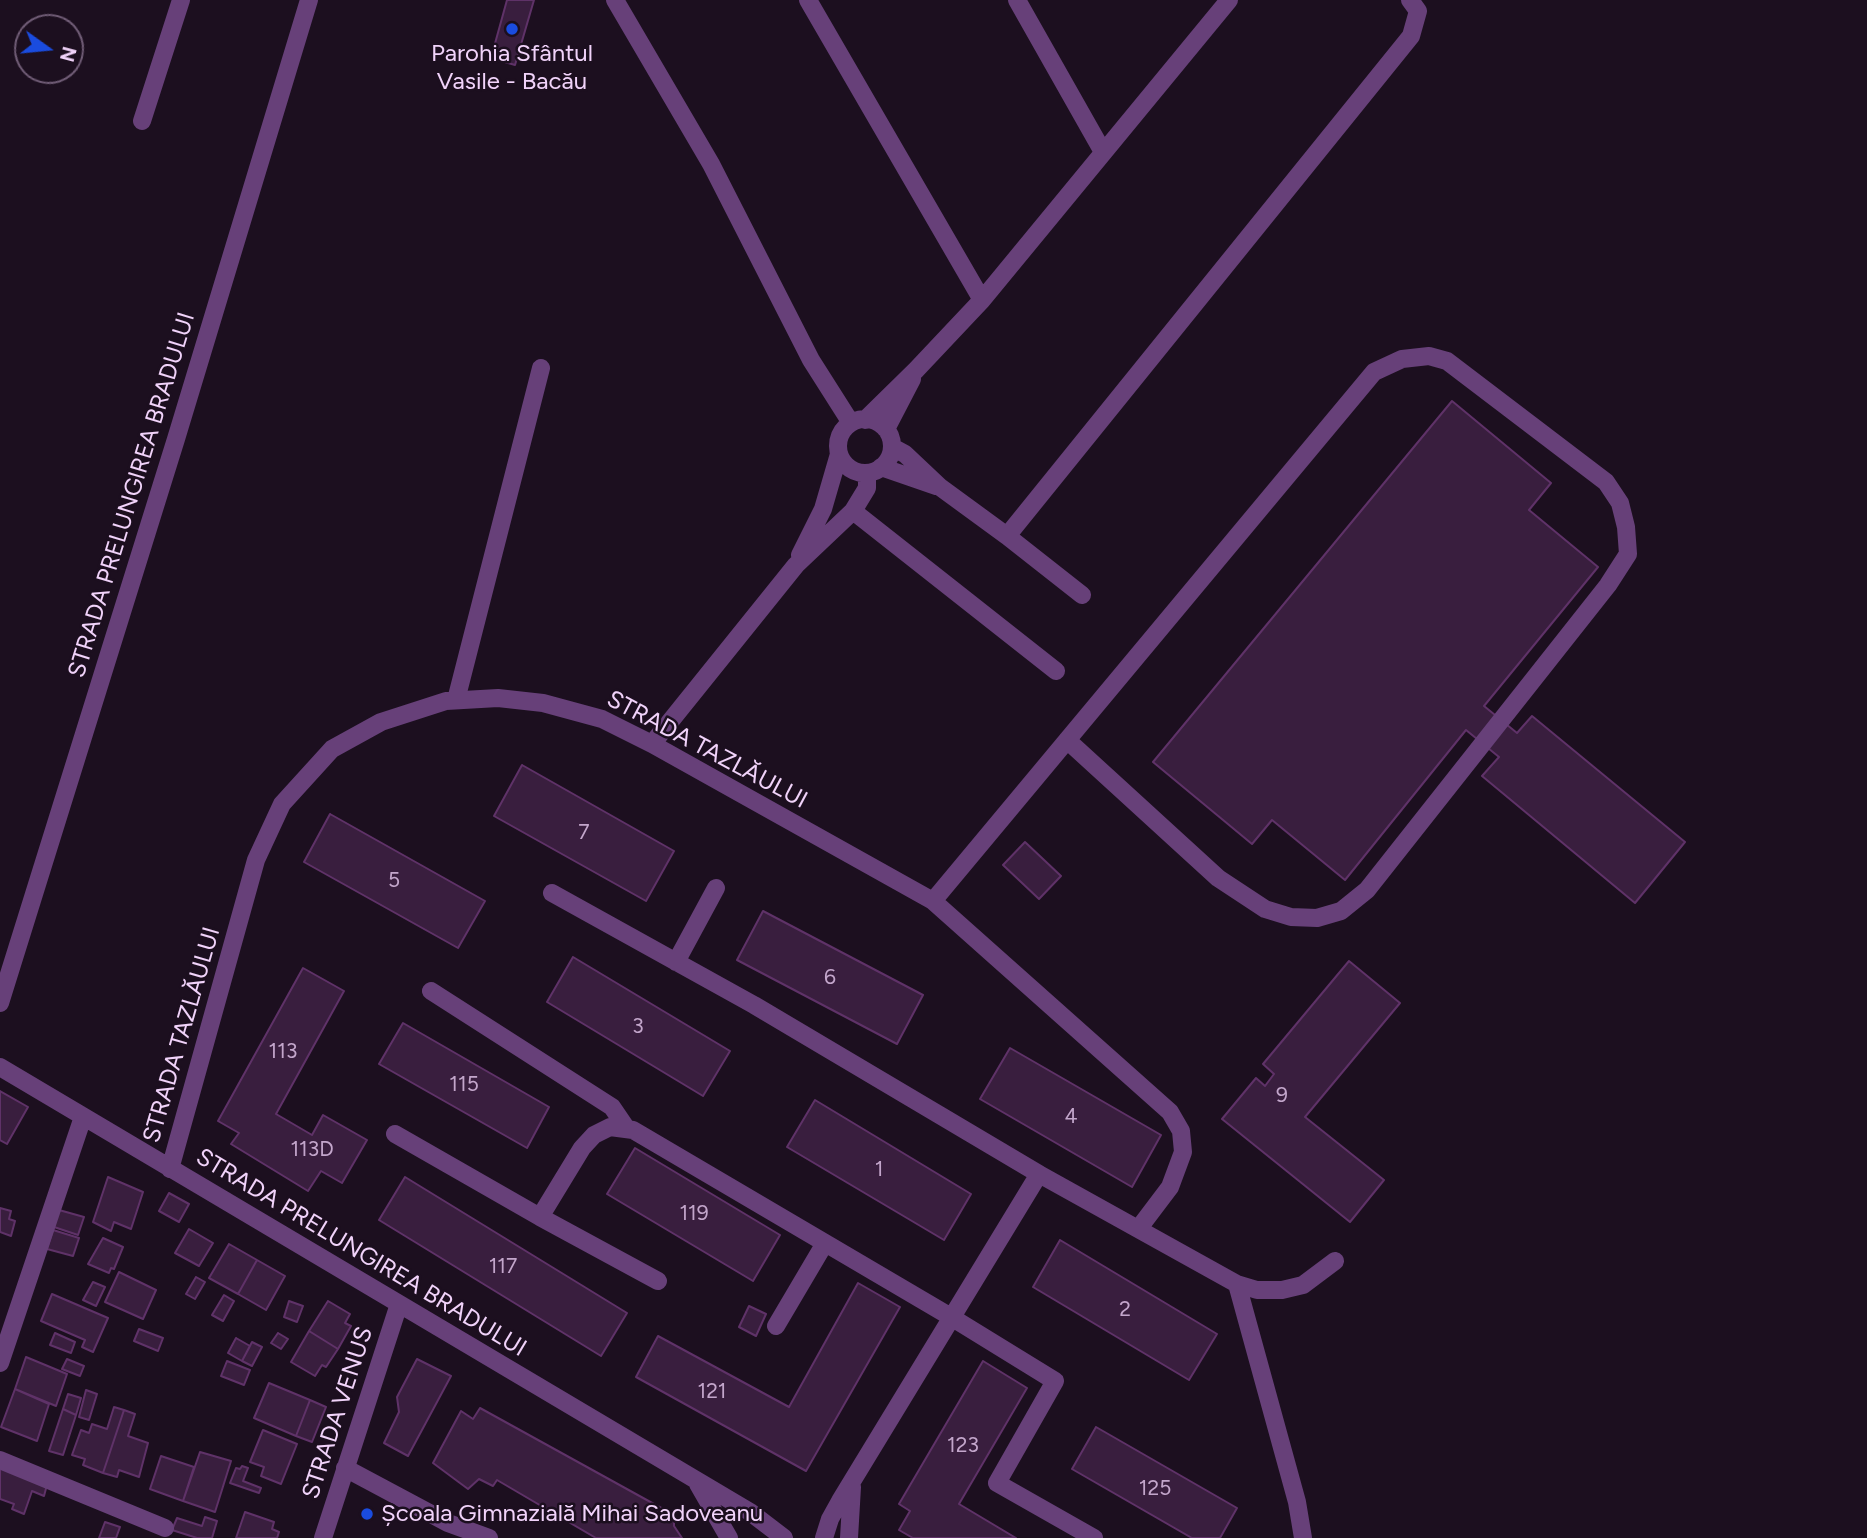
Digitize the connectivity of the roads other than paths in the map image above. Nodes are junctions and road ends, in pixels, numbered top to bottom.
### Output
1 (181, 0) edge
2 (309, 0) edge
3 (615, 0) edge
4 (808, 0) edge
5 (1017, 0) edge
6 (1229, 0) edge
7 (1410, 0) edge
8 (142, 121) dead end
9 (1103, 152) junction
10 (982, 300) junction
11 (541, 368) dead end
12 (916, 370) junction
13 (858, 421) junction
14 (886, 429) junction
15 (892, 447) junction
16 (839, 454) junction
17 (874, 470) junction
18 (940, 487) junction
19 (853, 511) junction
20 (1007, 536) junction
21 (796, 565) junction
22 (1083, 595) dead end
23 (1056, 671) dead end
24 (456, 701) junction
25 (1067, 740) junction
26 (652, 744) junction
27 (716, 888) dead end
28 (552, 893) dead end
29 (933, 901) junction
30 (676, 962) junction
31 (431, 991) dead end
32 (0, 1003) edge
33 (0, 1067) edge
34 (83, 1117) junction
35 (627, 1129) junction
36 (395, 1135) dead end
37 (170, 1169) junction
38 (1039, 1174) junction
39 (540, 1217) junction
40 (1139, 1228) junction
41 (825, 1243) junction
42 (1335, 1261) dead end
43 (658, 1281) dead end
44 (1237, 1284) junction
45 (400, 1304) junction
46 (951, 1317) junction
47 (776, 1326) dead end
48 (0, 1363) edge
49 (0, 1460) edge
50 (345, 1468) junction
51 (697, 1481) junction
52 (853, 1483) junction
53 (165, 1528) dead end
54 (323, 1538) edge
55 (489, 1538) edge
56 (729, 1538) edge
57 (784, 1538) edge
58 (824, 1538) edge
59 (849, 1538) edge
60 (1094, 1538) edge
61 (1303, 1538) edge

1 - 8 street
2 - 32 street, STRADA PRELUNGIREA BRADULUI
3 - 13 street
4 - 10 street
5 - 9 street
6 - 9 street
7 - 20 street
9 - 10 street
10 - 12 street
11 - 24 street
12 - 13 street
12 - 14 street
13 - 14 street
13 - 16 street
14 - 15 street
15 - 17 street
15 - 18 street
16 - 17 street
16 - 21 street
17 - 18 street
17 - 19 street
18 - 20 street
19 - 21 street
19 - 23 street
20 - 22 street
21 - 26 street
24 - 26 street, STRADA TAZLĂULUI
24 - 37 street, STRADA TAZLĂULUI
25 - 25 street
25 - 29 street
26 - 29 street, STRADA TAZLĂULUI
27 - 30 street
28 - 30 street
29 - 40 street, STRADA TAZLĂULUI
30 - 38 street
31 - 35 street
33 - 34 street, STRADA PRELUNGIREA BRADULUI
34 - 37 street, STRADA PRELUNGIREA BRADULUI
34 - 48 street
35 - 39 street
35 - 41 street
36 - 39 street
37 - 45 street, STRADA PRELUNGIREA BRADULUI
38 - 40 street
38 - 46 street
39 - 43 street
40 - 44 street
41 - 46 street
41 - 47 street
42 - 44 street
44 - 61 street
45 - 50 street, STRADA VENUS
45 - 51 street, STRADA PRELUNGIREA BRADULUI
46 - 52 street
46 - 60 street
49 - 53 street
50 - 54 street, STRADA VENUS
50 - 55 street
51 - 56 street, STRADA PRELUNGIREA BRADULUI
51 - 57 street, STRADA PRELUNGIREA BRADULUI
52 - 58 street
52 - 59 street

